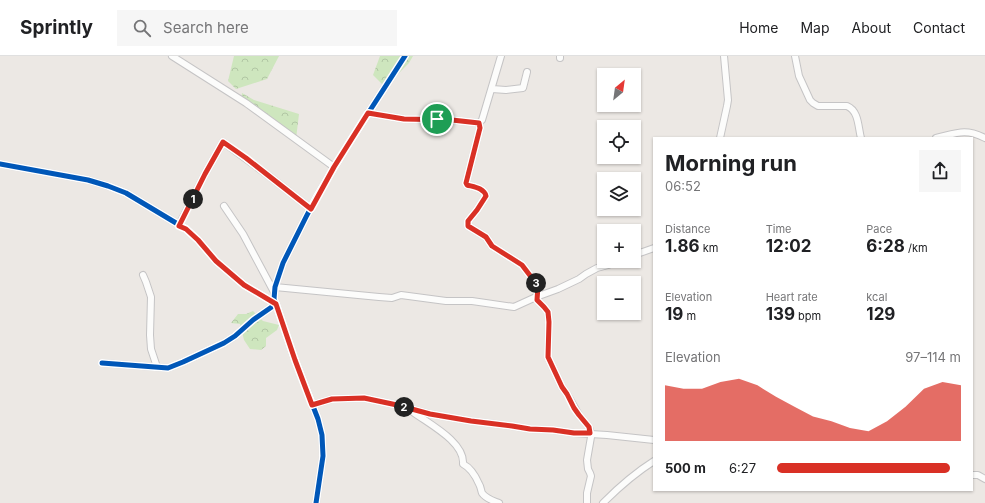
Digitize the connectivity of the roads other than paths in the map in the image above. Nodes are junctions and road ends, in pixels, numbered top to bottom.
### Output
1 (172, 56) edge
2 (405, 56) edge
3 (501, 56) edge
4 (724, 56) edge
5 (795, 56) edge
6 (527, 72) dead end
7 (492, 89) junction
8 (368, 113) junction
9 (479, 123) junction
10 (720, 137) edge
11 (861, 137) edge
12 (940, 137) edge
13 (985, 138) edge
14 (0, 164) edge
15 (334, 167) junction
16 (224, 206) dead end
17 (311, 209) junction
18 (179, 226) junction
19 (653, 248) edge
20 (641, 253) edge
21 (597, 268) edge
22 (143, 275) dead end
23 (275, 287) junction
24 (275, 294) junction
25 (536, 297) junction
26 (276, 304) junction
27 (102, 364) dead end
28 (157, 367) junction
29 (312, 405) junction
30 (410, 408) junction
31 (590, 433) junction
32 (653, 440) edge
33 (653, 461) edge
34 (975, 475) edge
35 (985, 479) edge
36 (316, 503) edge
37 (499, 503) edge
38 (587, 503) edge
39 (603, 503) edge

1 - 15 street
2 - 8 street
3 - 7 street
4 - 10 street
5 - 11 street
6 - 7 street
7 - 9 street
8 - 9 street
8 - 15 street
9 - 25 street
12 - 13 street
14 - 18 street
15 - 17 street
16 - 24 street
17 - 18 street
17 - 23 street
18 - 26 street
19 - 20 street
21 - 25 street
22 - 28 street
23 - 24 street
23 - 25 street
24 - 26 street
25 - 31 street
26 - 28 street
26 - 29 street
27 - 28 street
29 - 30 street
29 - 36 street
30 - 31 street
30 - 37 street
31 - 32 street
31 - 38 street
33 - 39 street
34 - 35 street

